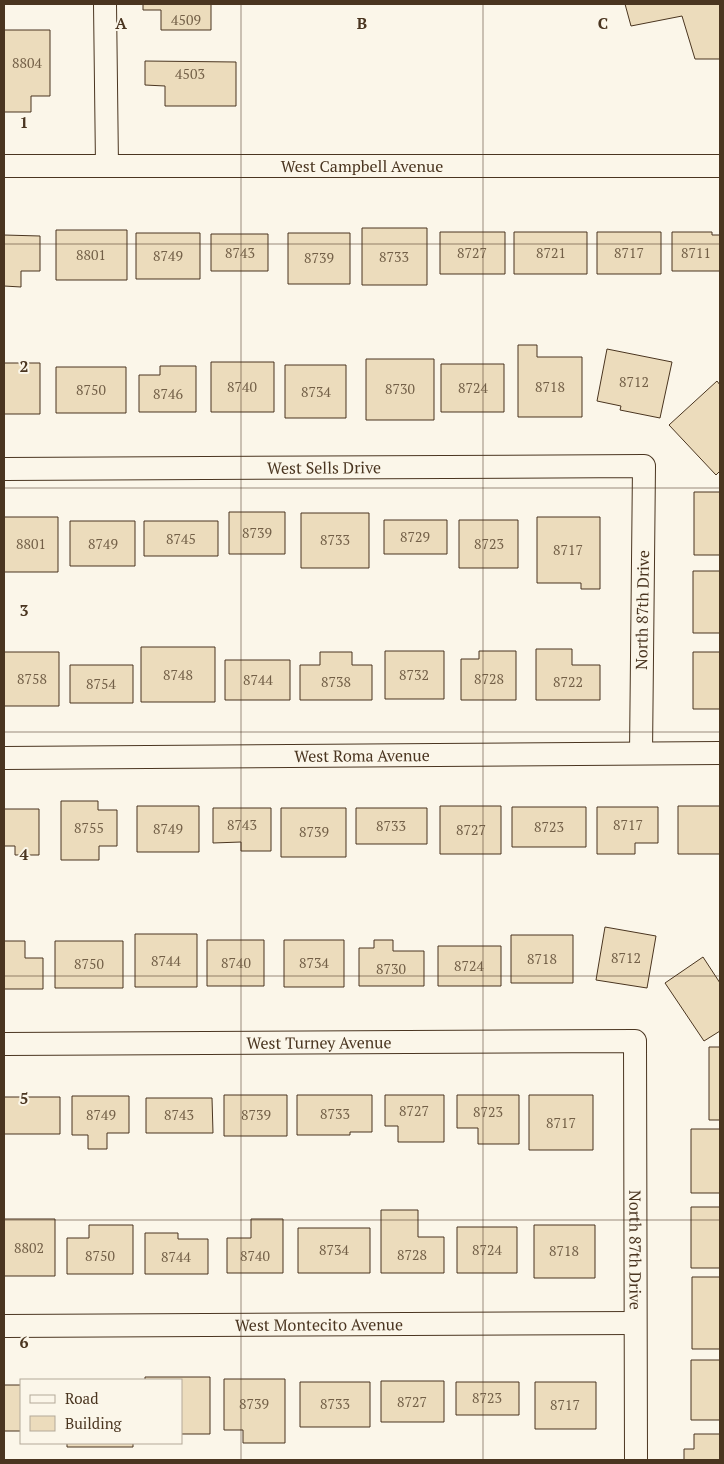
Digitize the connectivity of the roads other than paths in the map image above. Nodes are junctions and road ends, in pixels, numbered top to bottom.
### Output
1 (105, 4) edge
2 (4, 166) edge
3 (107, 166) junction
4 (720, 166) edge
5 (644, 466) joint
6 (4, 469) edge
7 (641, 753) junction
8 (720, 753) edge
9 (4, 758) edge
10 (635, 1041) joint
11 (4, 1044) edge
12 (635, 1323) junction
13 (4, 1326) edge
14 (636, 1460) edge

1 - 3 street
2 - 3 street, West Campbell Avenue
3 - 4 street, West Campbell Avenue
5 - 6 street, West Sells Drive
5 - 7 street, North 87th Drive
7 - 8 street, West Roma Avenue
7 - 9 street, West Roma Avenue
10 - 11 street, West Turney Avenue
10 - 12 street, North 87th Drive
12 - 13 street, West Montecito Avenue
12 - 14 street, North 87th Drive

